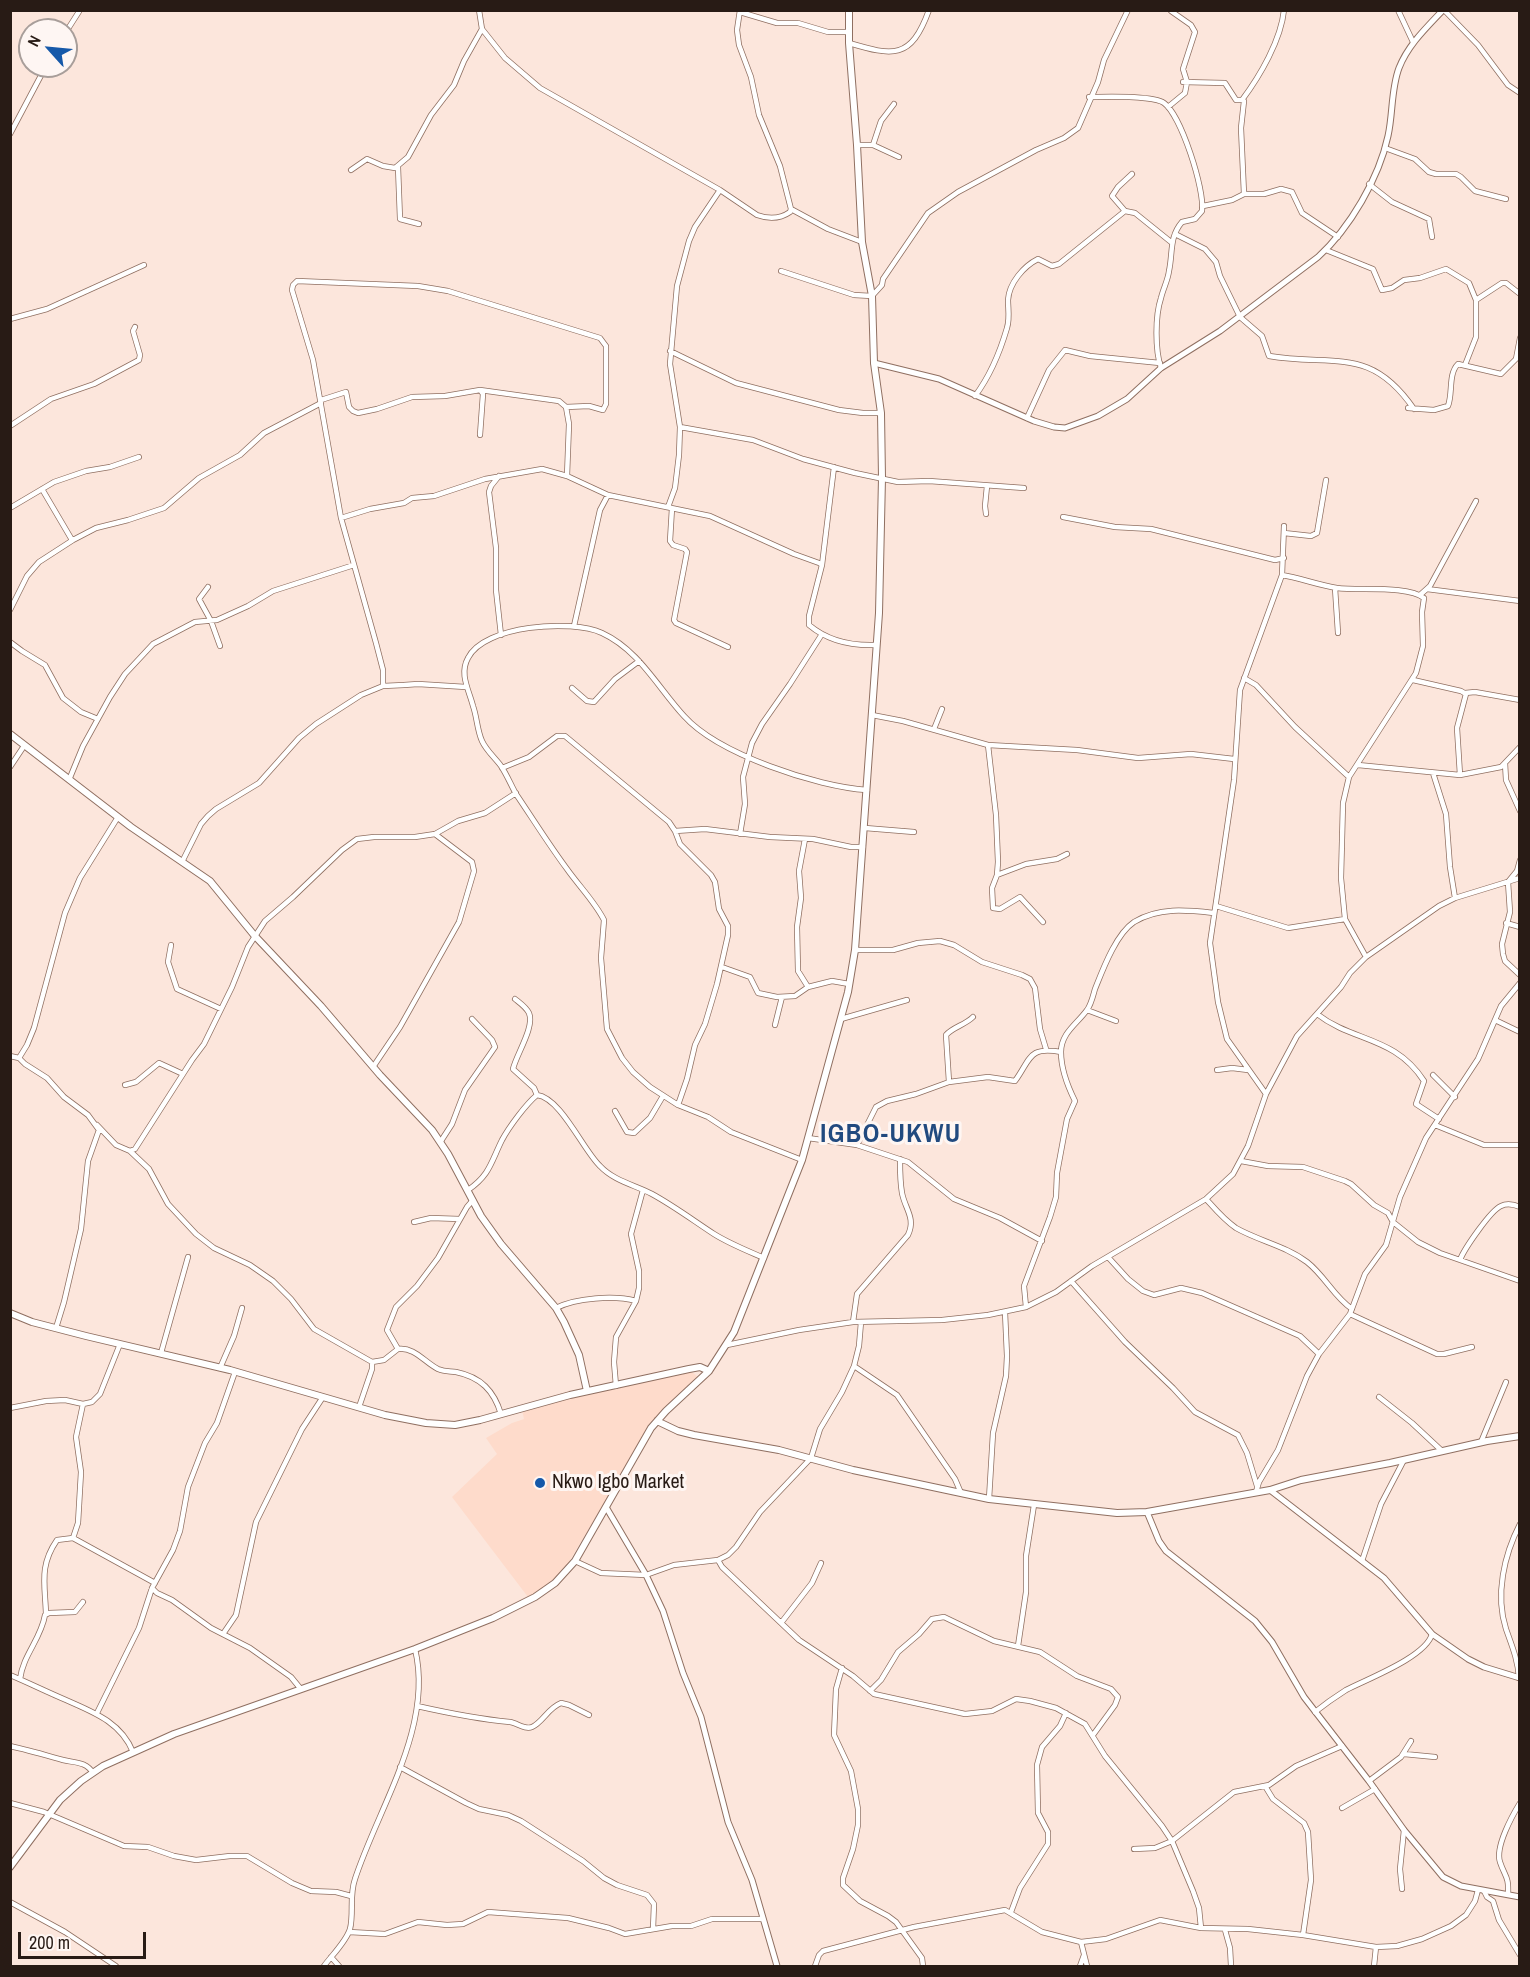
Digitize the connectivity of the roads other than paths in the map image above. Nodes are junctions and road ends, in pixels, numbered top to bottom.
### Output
1 (479, 10) edge
2 (849, 10) edge
3 (929, 10) edge
4 (1128, 10) edge
5 (1284, 10) edge
6 (1398, 10) edge
7 (1443, 10) edge
8 (740, 11) edge
9 (1171, 11) edge
10 (482, 29) junction
11 (849, 32) junction
12 (1413, 42) junction
13 (849, 43) junction
14 (40, 78) edge
15 (1185, 82) junction
16 (1520, 93) edge
17 (1089, 97) junction
18 (1242, 100) junction
19 (894, 104) dead end
20 (1168, 107) junction
21 (10, 134) edge
22 (857, 145) junction
23 (873, 145) junction
24 (1385, 148) junction
25 (898, 157) dead end
26 (398, 166) junction
27 (351, 170) dead end
28 (1132, 174) dead end
29 (1369, 184) junction
30 (720, 190) junction
31 (1244, 194) junction
32 (1506, 199) dead end
33 (1203, 206) junction
34 (790, 209) junction
35 (1125, 211) junction
36 (419, 224) dead end
37 (1175, 234) junction
38 (1338, 237) junction
39 (1432, 237) dead end
40 (862, 242) junction
41 (1171, 242) junction
42 (1326, 250) junction
43 (144, 265) dead end
44 (781, 271) dead end
45 (1520, 294) edge
46 (872, 296) junction
47 (1476, 300) junction
48 (1239, 317) junction
49 (10, 320) edge
50 (135, 327) dead end
51 (1520, 338) edge
52 (670, 351) junction
53 (1518, 360) edge
54 (874, 363) junction
55 (1161, 365) junction
56 (1465, 365) junction
57 (480, 390) junction
58 (975, 396) junction
59 (321, 401) junction
60 (566, 407) junction
61 (1408, 408) dead end
62 (1414, 409) junction
63 (881, 413) junction
64 (1027, 418) junction
65 (10, 426) edge
66 (680, 427) junction
67 (480, 435) dead end
68 (139, 457) dead end
69 (834, 467) junction
70 (499, 476) junction
71 (567, 476) junction
72 (882, 478) junction
73 (1326, 480) dead end
74 (987, 486) junction
75 (1024, 488) dead end
76 (42, 489) junction
77 (608, 495) junction
78 (1476, 501) dead end
79 (670, 507) junction
80 (10, 508) edge
81 (986, 514) dead end
82 (1063, 517) dead end
83 (341, 518) junction
84 (1284, 526) dead end
85 (1284, 533) junction
86 (72, 540) junction
87 (1284, 558) junction
88 (354, 565) junction
89 (822, 565) junction
90 (1282, 575) junction
91 (208, 587) dead end
92 (1335, 588) junction
93 (1427, 589) junction
94 (1420, 595) junction
95 (1520, 601) edge
96 (10, 610) edge
97 (211, 621) junction
98 (574, 626) junction
99 (1338, 633) dead end
100 (501, 634) junction
101 (822, 634) junction
102 (10, 642) edge
103 (876, 645) junction
104 (220, 646) dead end
105 (728, 647) dead end
106 (639, 661) junction
107 (1244, 678) junction
108 (1413, 680) junction
109 (383, 686) junction
110 (466, 687) junction
111 (572, 688) dead end
112 (1465, 693) junction
113 (1520, 700) edge
114 (942, 709) dead end
115 (872, 715) junction
116 (98, 719) junction
117 (934, 729) junction
118 (10, 734) edge
119 (988, 745) junction
120 (24, 746) junction
121 (1520, 747) edge
122 (747, 756) junction
123 (1234, 759) junction
124 (1505, 763) junction
125 (1358, 765) junction
126 (10, 766) edge
127 (502, 768) junction
128 (1432, 773) junction
129 (1460, 775) junction
130 (1349, 777) junction
131 (69, 780) junction
132 (867, 790) junction
133 (516, 793) junction
134 (1520, 811) edge
135 (118, 817) junction
136 (865, 828) junction
137 (675, 831) junction
138 (914, 832) dead end
139 (435, 834) junction
140 (740, 834) junction
141 (806, 838) junction
142 (863, 847) junction
143 (1067, 854) dead end
144 (1520, 860) edge
145 (182, 862) junction
146 (997, 874) junction
147 (1520, 878) edge
148 (1508, 882) junction
149 (1455, 898) junction
150 (1216, 906) junction
151 (1214, 913) junction
152 (1345, 919) junction
153 (1043, 922) dead end
154 (1506, 923) junction
155 (1520, 927) edge
156 (254, 936) junction
157 (171, 945) dead end
158 (855, 950) junction
159 (1366, 957) junction
160 (722, 967) junction
161 (1520, 975) edge
162 (1520, 983) edge
163 (849, 984) junction
164 (808, 987) junction
165 (782, 997) junction
166 (515, 999) dead end
167 (907, 1000) dead end
168 (221, 1009) junction
169 (1087, 1010) junction
170 (1317, 1014) junction
171 (973, 1017) dead end
172 (472, 1019) dead end
173 (841, 1019) junction
174 (1116, 1020) dead end
175 (1495, 1020) junction
176 (775, 1025) dead end
177 (1520, 1032) edge
178 (1046, 1049) junction
179 (1061, 1052) junction
180 (10, 1056) edge
181 (19, 1058) junction
182 (373, 1067) junction
183 (1217, 1070) dead end
184 (1248, 1070) junction
185 (183, 1074) junction
186 (1432, 1075) dead end
187 (949, 1082) junction
188 (125, 1085) dead end
189 (1266, 1094) junction
190 (537, 1095) junction
191 (663, 1096) junction
192 (1455, 1096) junction
193 (678, 1105) junction
194 (615, 1111) dead end
195 (1439, 1119) junction
196 (97, 1125) junction
197 (1435, 1125) junction
198 (106, 1134) junction
199 (808, 1138) junction
200 (441, 1141) junction
201 (95, 1143) junction
202 (857, 1145) junction
203 (1520, 1145) edge
204 (130, 1151) junction
205 (900, 1159) junction
206 (802, 1160) junction
207 (1241, 1161) junction
208 (468, 1190) junction
209 (644, 1190) junction
210 (1206, 1199) junction
211 (473, 1200) junction
212 (1520, 1207) edge
213 (460, 1219) junction
214 (414, 1222) dead end
215 (1393, 1222) junction
216 (1042, 1241) junction
217 (188, 1257) dead end
218 (1108, 1257) junction
219 (764, 1258) junction
220 (1460, 1260) junction
221 (1071, 1281) junction
222 (1520, 1281) edge
223 (636, 1301) junction
224 (1026, 1307) junction
225 (242, 1308) dead end
226 (556, 1308) junction
227 (1005, 1312) junction
228 (1351, 1312) junction
229 (10, 1313) edge
230 (853, 1322) junction
231 (861, 1322) junction
232 (56, 1328) junction
233 (120, 1344) junction
234 (727, 1345) junction
235 (1472, 1347) dead end
236 (398, 1349) junction
237 (160, 1353) junction
238 (1318, 1354) junction
239 (372, 1362) junction
240 (854, 1366) junction
241 (220, 1368) junction
242 (692, 1368) junction
243 (709, 1371) junction
244 (235, 1372) junction
245 (703, 1378) junction
246 (1506, 1382) dead end
247 (616, 1386) junction
248 (587, 1391) junction
249 (323, 1397) junction
250 (1379, 1397) dead end
251 (83, 1404) junction
252 (359, 1407) junction
253 (10, 1408) edge
254 (501, 1414) junction
255 (657, 1421) junction
256 (1520, 1436) edge
257 (1481, 1442) junction
258 (1442, 1451) junction
259 (811, 1458) junction
260 (1404, 1460) junction
261 (1257, 1489) junction
262 (1270, 1490) junction
263 (961, 1493) junction
264 (989, 1499) junction
265 (1034, 1505) junction
266 (606, 1507) junction
267 (1147, 1512) junction
268 (1520, 1524) edge
269 (73, 1538) junction
270 (718, 1560) junction
271 (1362, 1560) junction
272 (574, 1561) junction
273 (821, 1563) dead end
274 (646, 1575) junction
275 (154, 1585) junction
276 (83, 1602) dead end
277 (46, 1614) junction
278 (781, 1623) junction
279 (223, 1634) junction
280 (1432, 1634) junction
281 (1018, 1646) junction
282 (415, 1649) junction
283 (842, 1668) junction
284 (10, 1675) edge
285 (1519, 1678) edge
286 (20, 1679) junction
287 (300, 1688) junction
288 (870, 1691) junction
289 (417, 1706) junction
290 (1315, 1712) junction
291 (97, 1713) junction
292 (1066, 1713) junction
293 (588, 1715) dead end
294 (1093, 1735) junction
295 (1411, 1741) dead end
296 (10, 1746) edge
297 (1342, 1746) junction
298 (133, 1752) junction
299 (1404, 1754) junction
300 (1435, 1757) dead end
301 (400, 1767) junction
302 (93, 1773) junction
303 (1369, 1781) junction
304 (1265, 1786) junction
305 (1375, 1789) junction
306 (10, 1803) edge
307 (1520, 1803) edge
308 (1342, 1808) dead end
309 (49, 1814) junction
310 (1404, 1830) junction
311 (1172, 1841) junction
312 (1134, 1849) dead end
313 (10, 1867) edge
314 (1402, 1889) dead end
315 (1481, 1890) junction
316 (1508, 1894) junction
317 (351, 1896) junction
318 (1520, 1897) edge
319 (10, 1902) edge
320 (1011, 1912) junction
321 (763, 1919) junction
322 (1201, 1928) junction
323 (653, 1929) junction
324 (902, 1930) junction
325 (1225, 1930) junction
326 (349, 1932) junction
327 (1303, 1935) junction
328 (1081, 1942) junction
329 (1376, 1947) junction
330 (1084, 1954) junction
331 (1520, 1955) edge
332 (331, 1957) junction
333 (116, 1966) edge
334 (324, 1966) edge
335 (339, 1966) edge
336 (777, 1966) edge
337 (814, 1966) edge
338 (923, 1966) edge
339 (1080, 1966) edge
340 (1087, 1966) edge
341 (1232, 1966) edge
342 (1374, 1966) edge

1 - 10 street
2 - 11 main road
3 - 13 street
4 - 17 street
5 - 18 street
6 - 12 street
7 - 12 street
7 - 16 street
8 - 11 street
8 - 34 street
9 - 15 street
10 - 26 street
10 - 30 street
11 - 13 main road
12 - 24 street
13 - 22 main road
14 - 21 street
15 - 18 street
15 - 20 street
17 - 20 street
17 - 46 street
18 - 31 street
19 - 23 street
20 - 33 street
22 - 23 street
22 - 40 main road
23 - 25 street
24 - 29 street
24 - 32 street
26 - 27 street
26 - 36 street
28 - 35 street
29 - 38 street
29 - 39 street
30 - 34 street
30 - 52 street
31 - 33 street
31 - 38 street
33 - 37 street
34 - 40 street
35 - 41 street
35 - 58 street
37 - 41 street
37 - 48 street
38 - 42 street
40 - 46 main road
41 - 55 street
42 - 47 street
42 - 48 street
43 - 49 street
44 - 46 street
45 - 47 street
46 - 54 main road
47 - 56 street
48 - 55 street
48 - 62 street
50 - 65 street
51 - 53 street
52 - 63 street
52 - 66 street
53 - 56 street
54 - 58 street
54 - 63 main road
55 - 64 street
55 - 64 street
56 - 62 street
57 - 59 street
57 - 60 street
57 - 67 street
58 - 64 street
59 - 60 street
59 - 83 street
59 - 86 street
60 - 71 street
61 - 62 street
63 - 72 main road
66 - 69 street
66 - 79 street
68 - 76 street
69 - 72 street
69 - 89 street
70 - 71 street
70 - 83 street
70 - 100 street
71 - 77 street
72 - 74 street
72 - 103 main road
73 - 85 street
74 - 75 street
74 - 81 street
76 - 80 street
76 - 86 street
77 - 79 street
77 - 98 street
78 - 93 street
79 - 89 street
79 - 105 street
82 - 87 street
83 - 88 street
84 - 85 street
85 - 87 street
86 - 96 street
87 - 90 street
88 - 97 street
88 - 109 street
89 - 101 street
90 - 92 street
90 - 107 street
91 - 97 street
92 - 94 street
92 - 99 street
93 - 94 street
93 - 95 street
94 - 108 street
97 - 104 street
97 - 116 street
98 - 100 street
98 - 106 street
100 - 110 street
101 - 103 street
101 - 122 street
102 - 116 street
103 - 115 main road
106 - 111 street
106 - 122 street
107 - 123 street
107 - 130 street
108 - 112 street
108 - 125 street
109 - 110 street
109 - 145 street
110 - 127 street
112 - 113 street
112 - 129 street
114 - 117 street
115 - 117 street
115 - 132 main road
116 - 131 street
117 - 119 street
118 - 120 main road
119 - 123 street
119 - 146 street
120 - 126 street
120 - 131 main road
121 - 124 street
122 - 132 street
122 - 140 street
123 - 150 street
124 - 129 street
124 - 134 street
125 - 128 street
125 - 130 street
127 - 133 street
127 - 137 street
128 - 129 street
128 - 149 street
130 - 152 street
131 - 135 main road
132 - 136 main road
133 - 139 street
133 - 191 street
135 - 145 main road
135 - 181 street
136 - 138 street
136 - 142 main road
137 - 140 street
137 - 160 street
139 - 156 street
139 - 182 street
140 - 141 street
141 - 142 street
141 - 164 street
142 - 158 main road
143 - 146 street
144 - 148 street
145 - 156 main road
146 - 153 street
147 - 148 street
148 - 149 street
148 - 154 street
149 - 159 street
150 - 151 street
150 - 152 street
151 - 169 street
151 - 184 street
152 - 159 street
154 - 155 street
154 - 161 street
156 - 168 street
156 - 182 main road
157 - 168 street
158 - 163 main road
158 - 178 street
159 - 170 street
160 - 165 street
160 - 193 street
162 - 175 street
163 - 164 street
163 - 173 main road
164 - 165 street
165 - 176 street
166 - 190 street
167 - 173 street
168 - 185 street
169 - 174 street
169 - 179 street
170 - 189 street
170 - 195 street
171 - 187 street
172 - 200 street
173 - 199 main road
175 - 177 street
175 - 192 street
178 - 179 street
178 - 187 street
179 - 216 street
180 - 181 street
181 - 196 street
182 - 200 main road
183 - 184 street
184 - 189 street
185 - 188 street
185 - 204 street
186 - 192 street
187 - 202 street
189 - 207 street
190 - 208 street
190 - 209 street
191 - 193 street
191 - 194 street
192 - 195 street
193 - 206 street
195 - 197 street
196 - 198 street
196 - 201 street
197 - 203 street
197 - 215 street
198 - 201 street
198 - 204 street
199 - 202 street
199 - 206 main road
200 - 208 main road
201 - 232 street
202 - 205 street
204 - 239 street
205 - 216 street
205 - 230 street
206 - 219 main road
207 - 210 street
207 - 215 street
208 - 211 main road
209 - 219 street
209 - 223 street
210 - 218 street
210 - 228 street
211 - 213 street
211 - 226 main road
212 - 220 street
213 - 214 street
213 - 236 street
215 - 220 street
215 - 228 street
216 - 224 street
217 - 237 street
218 - 221 street
218 - 238 street
219 - 234 main road
220 - 222 street
221 - 224 street
221 - 261 street
223 - 226 street
223 - 247 street
224 - 227 street
225 - 241 street
226 - 248 main road
227 - 231 street
227 - 264 street
228 - 235 street
228 - 238 street
229 - 232 main road
230 - 231 street
230 - 234 street
231 - 240 street
232 - 233 main road
233 - 237 main road
233 - 251 street
234 - 243 main road
236 - 239 street
236 - 254 street
237 - 241 main road
238 - 261 street
239 - 252 street
240 - 259 street
240 - 263 street
241 - 244 main road
242 - 243 main road
242 - 245 main road
242 - 247 main road
243 - 245 main road
244 - 249 main road
244 - 275 street
245 - 255 main road
246 - 257 street
247 - 248 main road
248 - 254 main road
249 - 252 main road
249 - 279 street
250 - 258 street
251 - 253 street
251 - 269 street
252 - 254 main road
255 - 259 main road
255 - 266 main road
256 - 257 main road
257 - 258 main road
258 - 260 main road
259 - 263 main road
259 - 270 street
260 - 262 main road
260 - 271 street
261 - 262 main road
261 - 267 main road
262 - 271 street
263 - 264 main road
264 - 265 main road
265 - 267 main road
265 - 281 street
266 - 272 main road
266 - 274 street
267 - 290 street
268 - 285 street
269 - 275 street
269 - 277 street
270 - 274 street
270 - 278 street
271 - 280 street
272 - 274 street
272 - 282 main road
273 - 278 street
274 - 321 street
275 - 279 street
275 - 291 street
276 - 277 street
277 - 286 street
278 - 283 street
279 - 287 street
280 - 285 street
280 - 290 street
281 - 288 street
281 - 294 street
282 - 287 main road
282 - 289 street
283 - 288 street
283 - 324 street
284 - 286 street
286 - 291 street
287 - 298 main road
288 - 292 street
289 - 293 street
289 - 301 street
290 - 297 street
291 - 298 street
292 - 294 street
292 - 320 street
294 - 311 street
295 - 299 street
296 - 302 street
297 - 303 street
297 - 304 street
298 - 302 main road
299 - 300 street
299 - 303 street
301 - 317 street
301 - 323 street
302 - 309 main road
303 - 305 street
304 - 311 street
304 - 327 street
305 - 308 street
305 - 310 street
306 - 309 street
307 - 316 street
309 - 313 main road
309 - 317 street
310 - 314 street
310 - 315 street
311 - 312 street
311 - 322 street
315 - 316 street
315 - 329 street
315 - 331 street
316 - 318 street
317 - 326 street
319 - 333 street
320 - 324 street
320 - 328 street
321 - 323 street
321 - 336 street
322 - 325 street
322 - 328 street
323 - 326 street
324 - 337 street
324 - 338 street
325 - 327 street
325 - 341 street
326 - 332 street
327 - 329 street
328 - 330 street
329 - 342 street
330 - 339 street
330 - 340 street
332 - 334 street
332 - 335 street

